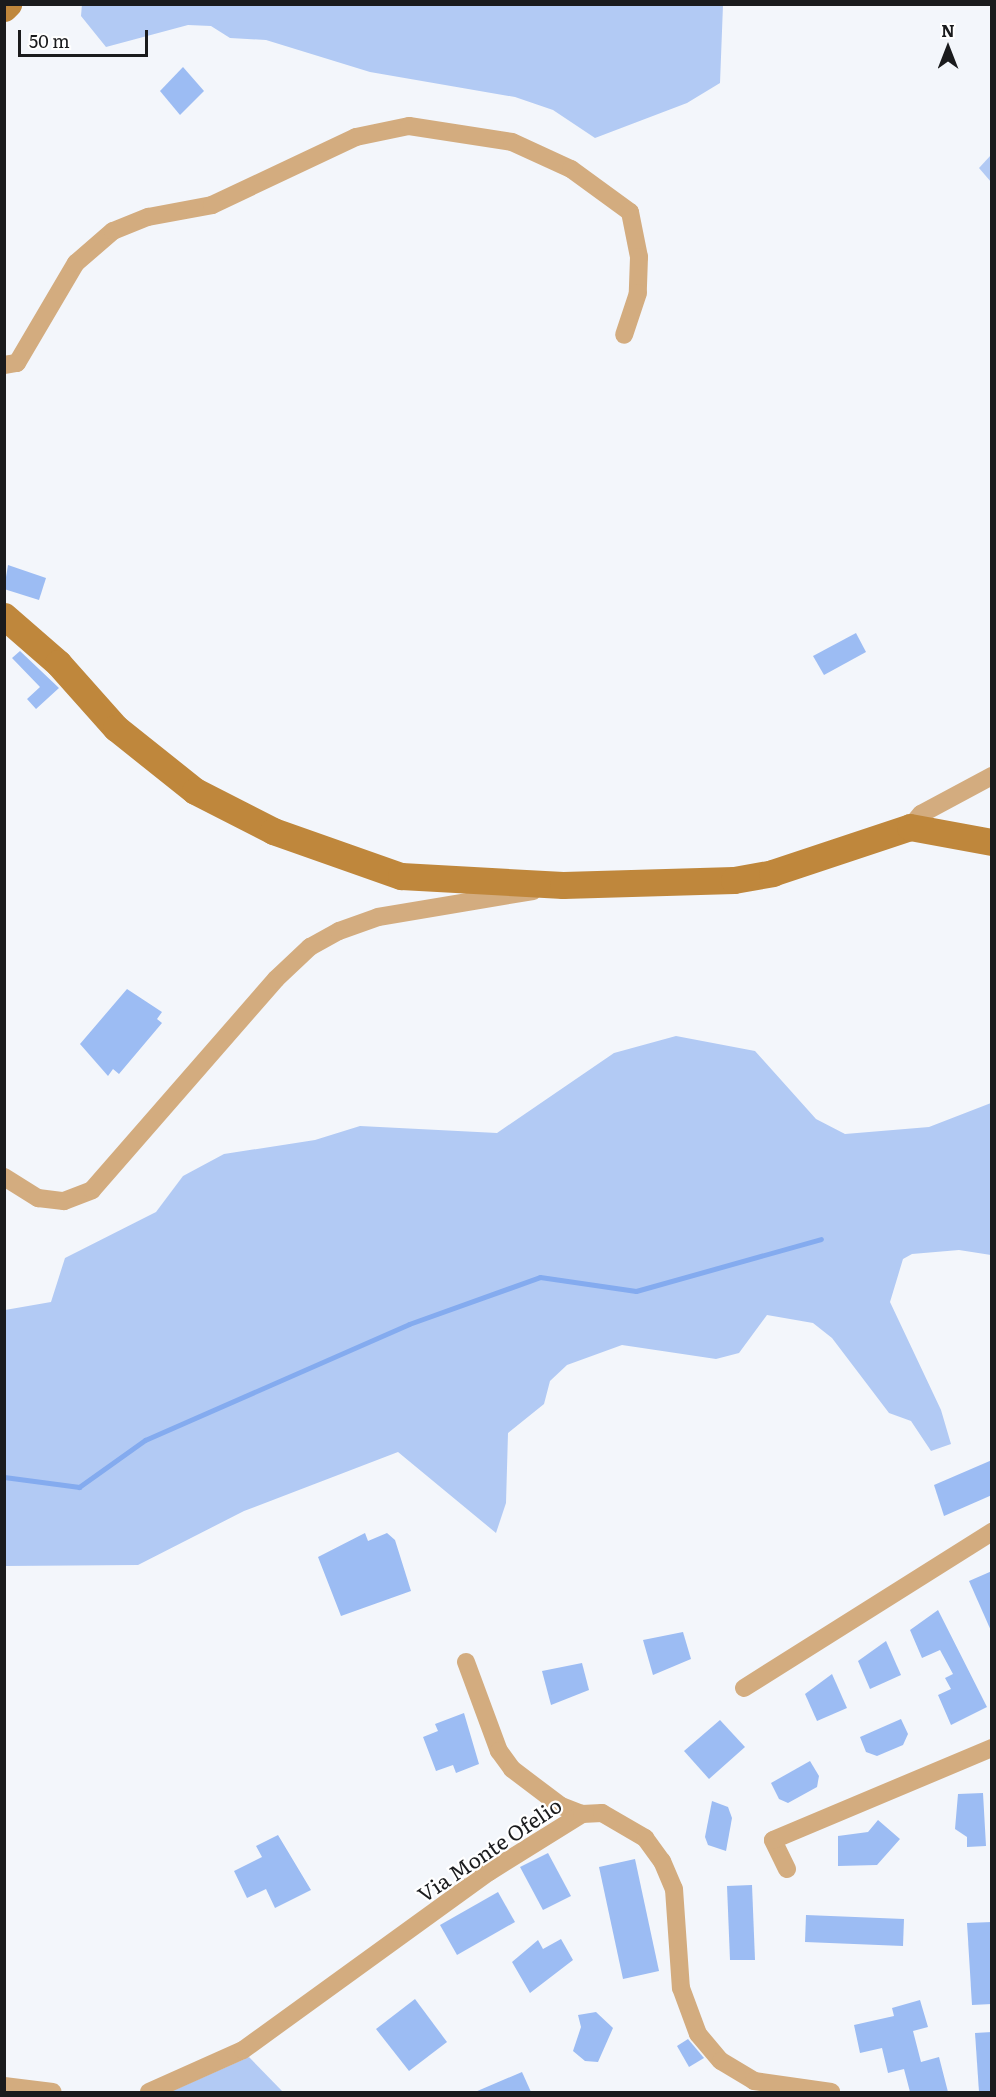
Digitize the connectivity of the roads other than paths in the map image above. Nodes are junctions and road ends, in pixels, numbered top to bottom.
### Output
1 (624, 335) dead end
2 (4, 365) edge
3 (4, 616) edge
4 (992, 776) edge
5 (910, 827) junction
6 (992, 842) edge
7 (563, 885) junction
8 (4, 1177) edge
9 (992, 1532) edge
10 (466, 1662) dead end
11 (744, 1688) dead end
12 (992, 1748) edge
13 (582, 1814) junction
14 (787, 1869) dead end
15 (4, 2085) edge
16 (53, 2092) edge
17 (149, 2092) edge
18 (830, 2092) edge

1 - 2 street
3 - 7 street
4 - 5 street
5 - 6 street
5 - 7 street
7 - 8 street
9 - 11 street
10 - 13 street
12 - 14 street
13 - 17 street, Via Monte Ofelio
13 - 18 street, Via Monte Ofelio
15 - 16 street

